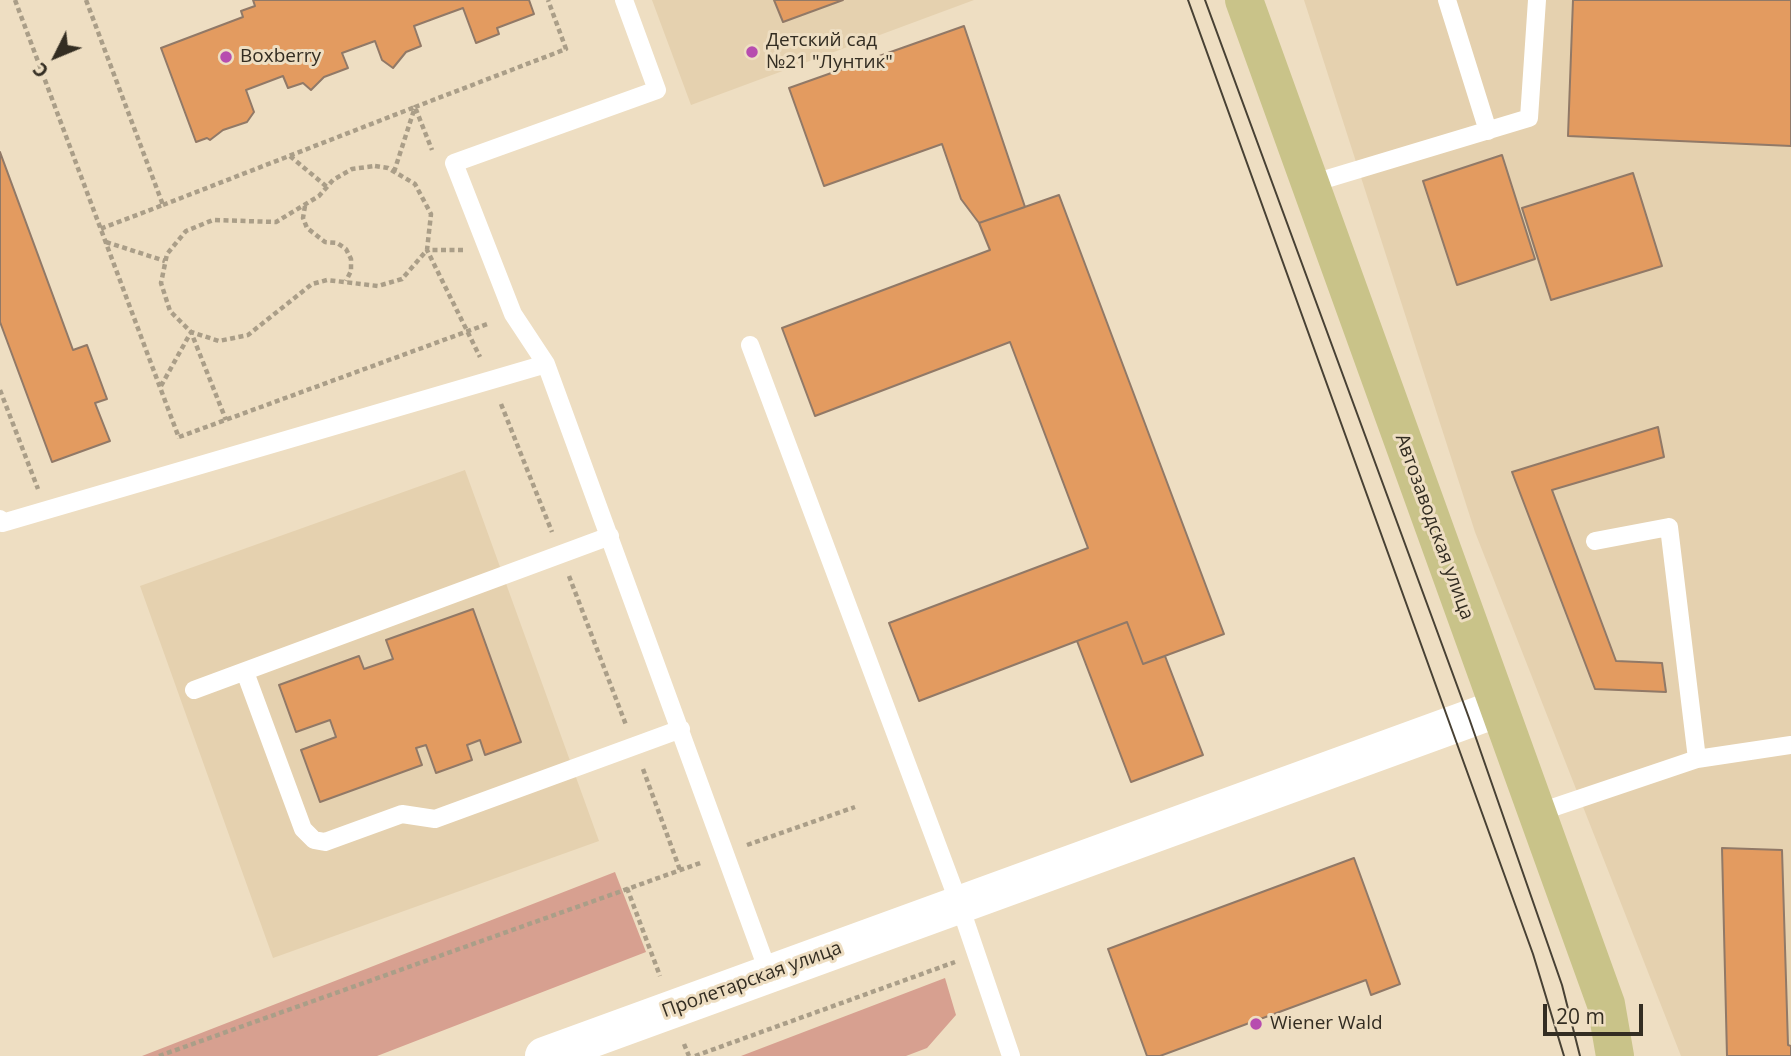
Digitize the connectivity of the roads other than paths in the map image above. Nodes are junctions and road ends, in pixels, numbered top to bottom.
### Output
1 (624, 0) edge
2 (1244, 0) edge
3 (1447, 0) edge
4 (1537, 0) edge
5 (1488, 131) junction
6 (1310, 184) junction
7 (750, 345) dead end
8 (546, 363) junction
9 (0, 519) edge
10 (610, 536) junction
11 (1595, 541) dead end
12 (245, 672) junction
13 (194, 690) dead end
14 (1499, 708) junction
15 (681, 729) junction
16 (1791, 745) edge
17 (1697, 759) junction
18 (1537, 813) junction
19 (960, 906) junction
20 (769, 974) junction
21 (544, 1056) edge
22 (1012, 1056) edge
23 (1615, 1056) edge

1 - 8 lane
2 - 6 main road, Автозаводская улица
3 - 5 lane
4 - 5 lane
5 - 6 lane
6 - 14 main road, Автозаводская улица
7 - 19 lane
8 - 9 lane
8 - 10 lane
10 - 12 lane
10 - 15 lane
11 - 17 lane
12 - 13 lane
12 - 15 lane
14 - 18 main road, Автозаводская улица
14 - 19 street, Пролетарская улица
15 - 20 lane
16 - 17 lane
17 - 18 lane
18 - 23 main road, Автозаводская улица
19 - 20 street, Пролетарская улица
19 - 22 lane
20 - 21 street, Пролетарская улица

